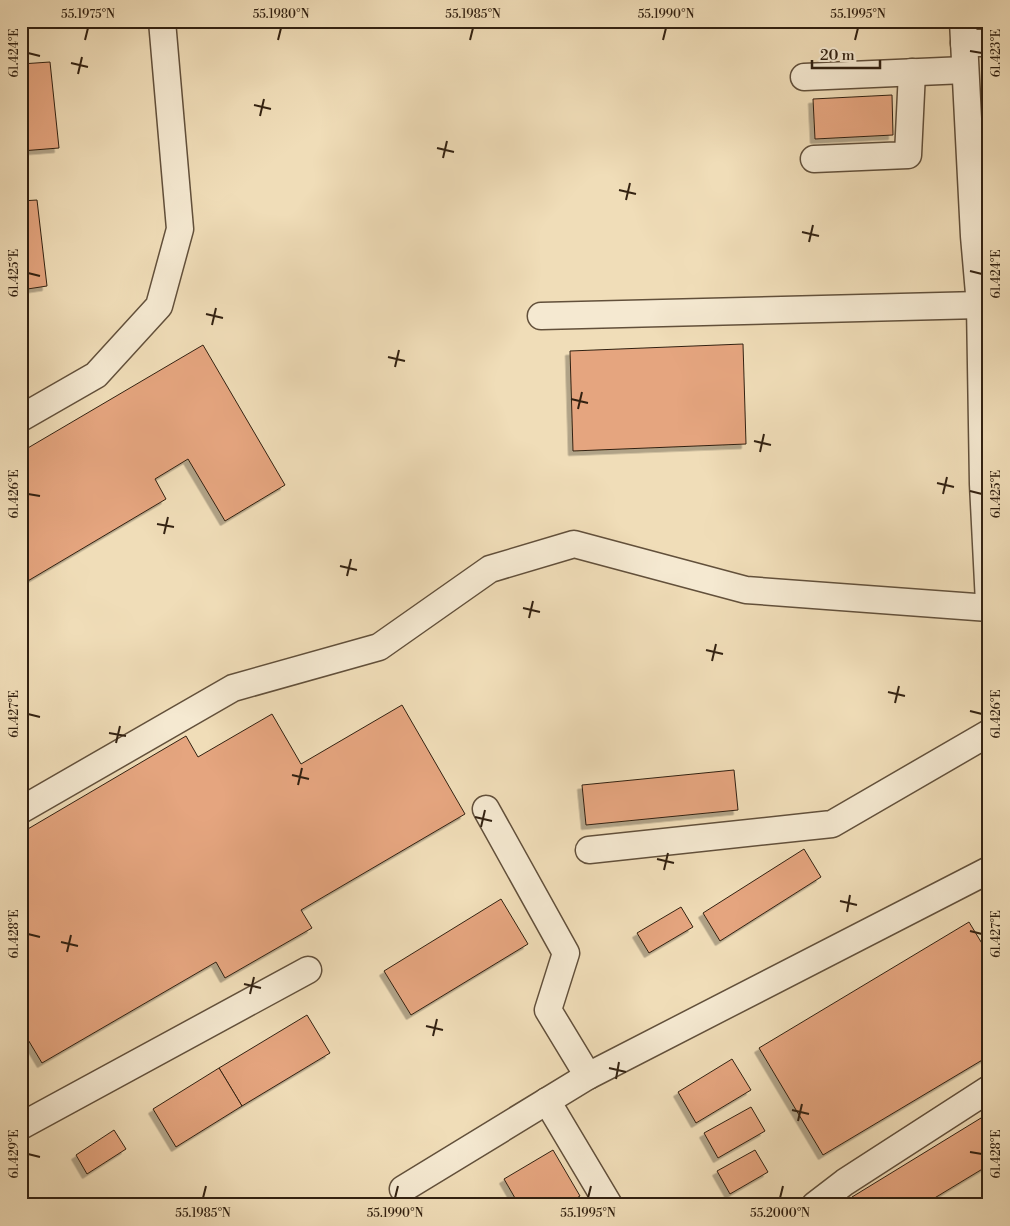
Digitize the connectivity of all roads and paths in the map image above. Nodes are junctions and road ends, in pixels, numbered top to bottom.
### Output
1 (162, 21) edge
2 (972, 36) edge
3 (966, 70) junction
4 (912, 72) junction
5 (804, 77) dead end
6 (814, 159) dead end
7 (981, 235) edge
8 (980, 305) junction
9 (542, 316) dead end
10 (21, 418) edge
11 (986, 483) edge
12 (989, 603) edge
13 (989, 608) edge
14 (989, 733) edge
15 (486, 809) dead end
16 (21, 810) edge
17 (589, 850) dead end
18 (989, 870) edge
19 (308, 970) dead end
20 (588, 1076) junction
21 (989, 1089) edge
22 (547, 1101) junction
23 (21, 1126) edge
24 (403, 1189) dead end
25 (609, 1205) edge
26 (815, 1205) edge

1 - 10 lane
2 - 3 lane
3 - 4 lane
3 - 7 lane
4 - 5 lane
4 - 6 lane
7 - 8 lane
8 - 9 lane
8 - 11 lane
11 - 12 lane
13 - 16 lane
14 - 17 lane
15 - 20 lane
18 - 20 lane
19 - 23 lane
20 - 22 lane
21 - 26 lane
22 - 24 lane
22 - 25 lane

